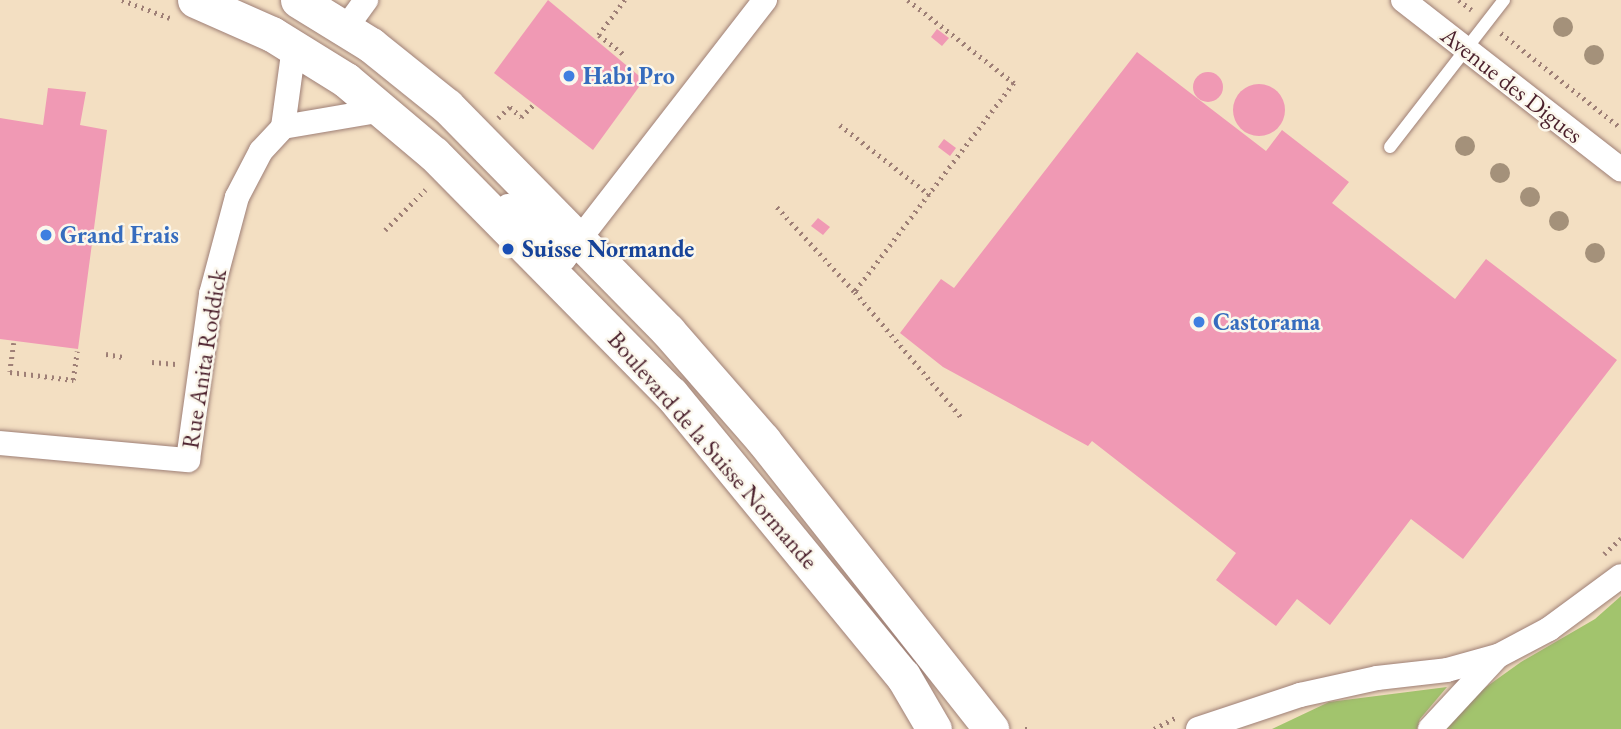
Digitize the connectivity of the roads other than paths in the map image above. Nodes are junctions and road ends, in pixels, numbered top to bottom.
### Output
1 (195, 0) edge
2 (298, 0) edge
3 (366, 0) edge
4 (765, 0) edge
5 (1403, 0) edge
6 (1504, 0) edge
7 (345, 29) junction
8 (293, 47) junction
9 (1466, 49) junction
10 (382, 110) junction
11 (283, 127) junction
12 (1390, 147) dead end
13 (1621, 170) edge
14 (445, 184) junction
15 (579, 239) junction
16 (0, 443) edge
17 (1621, 576) edge
18 (1498, 656) junction
19 (1300, 695) junction
20 (1193, 720) edge
21 (934, 729) edge
22 (991, 729) edge
23 (1248, 729) edge
24 (1430, 729) edge

1 - 8 street, Boulevard de la Suisse Normande
2 - 7 street, Boulevard de la Suisse Normande
3 - 7 street
4 - 15 street
5 - 9 street, Avenue des Digues
6 - 9 lane
7 - 15 street, Boulevard de la Suisse Normande
8 - 10 street, Boulevard de la Suisse Normande
8 - 11 street
9 - 12 lane
9 - 13 street, Avenue des Digues
10 - 11 street
10 - 14 street, Boulevard de la Suisse Normande
11 - 16 street, Rue Anita Roddick
14 - 15 street
14 - 21 street, Boulevard de la Suisse Normande
15 - 22 street, Boulevard de la Suisse Normande
17 - 18 street
18 - 19 street
18 - 24 street
19 - 20 street
19 - 23 street

